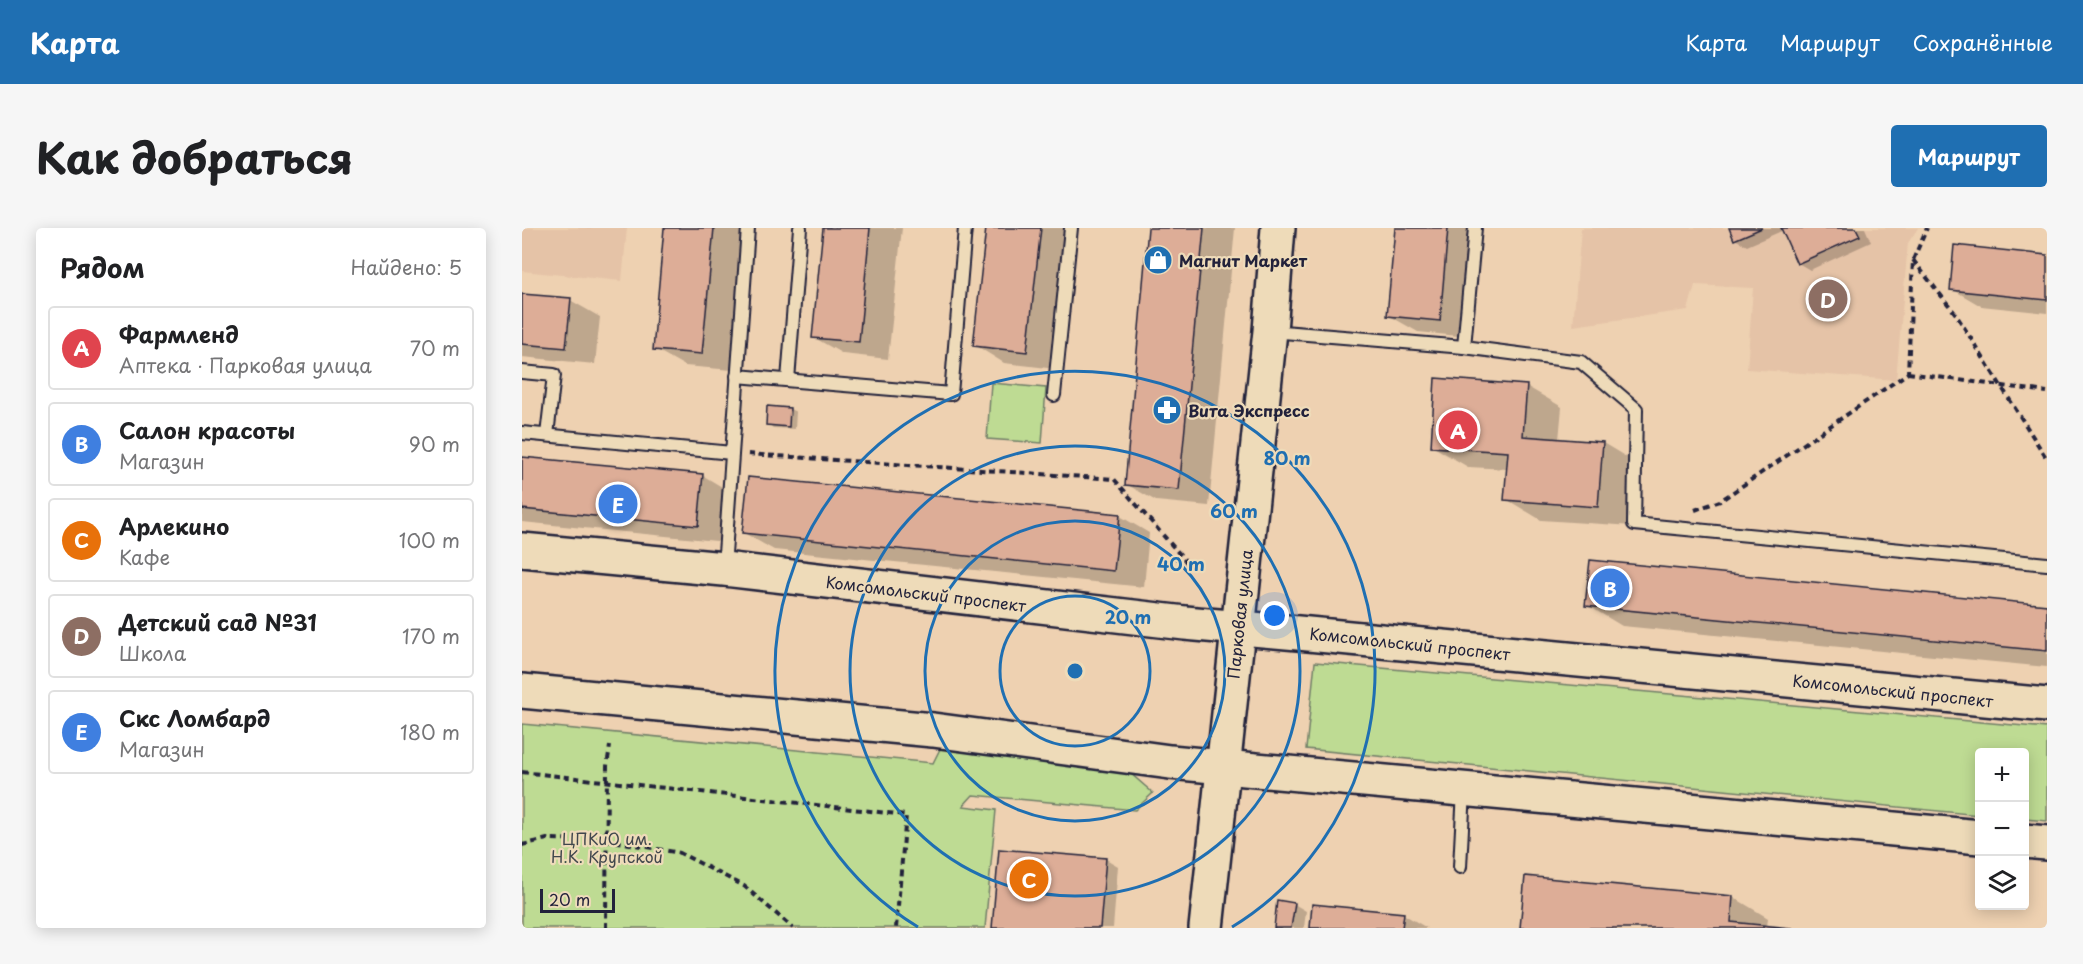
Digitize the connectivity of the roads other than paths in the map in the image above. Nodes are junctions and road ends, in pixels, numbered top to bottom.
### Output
1 (748, 228) edge
2 (800, 228) edge
3 (965, 228) edge
4 (1071, 228) edge
5 (1278, 228) edge
6 (1474, 228) edge
7 (1270, 330) junction
8 (1464, 347) junction
9 (522, 372) edge
10 (737, 376) junction
11 (788, 380) junction
12 (1054, 395) dead end
13 (522, 433) edge
14 (547, 435) junction
15 (732, 453) junction
16 (522, 550) edge
17 (2047, 564) edge
18 (724, 569) junction
19 (1238, 629) junction
20 (522, 691) edge
21 (2047, 705) edge
22 (1222, 766) junction
23 (1464, 789) junction
24 (1975, 837) edge
25 (2029, 841) edge
26 (2047, 843) edge
27 (1460, 867) dead end
28 (1206, 928) edge

1 - 10 lane
2 - 11 lane
3 - 11 lane
4 - 12 lane
5 - 7 main road, Парковая улица
6 - 8 lane
7 - 8 lane
7 - 19 main road, Парковая улица
8 - 17 lane
9 - 14 lane
10 - 11 lane
10 - 15 lane
13 - 14 lane
14 - 15 lane
15 - 18 lane
16 - 18 main road, Комсомольский проспект
18 - 19 main road, Комсомольский проспект
19 - 21 main road, Комсомольский проспект
19 - 22 main road, Парковая улица
20 - 22 main road
22 - 23 main road
22 - 28 main road, Парковая улица
23 - 24 main road
23 - 27 lane
25 - 26 main road

